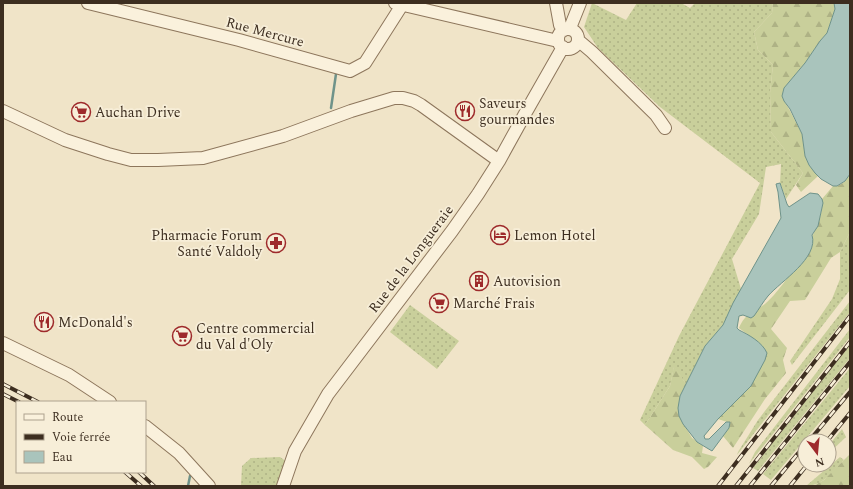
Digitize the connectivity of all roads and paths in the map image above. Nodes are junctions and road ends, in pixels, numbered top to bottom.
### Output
1 (88, 3) edge
2 (556, 3) edge
3 (580, 3) edge
4 (399, 4) edge
5 (567, 29) junction
6 (579, 41) junction
7 (560, 44) junction
8 (3, 111) edge
9 (665, 128) dead end
10 (499, 161) junction
11 (3, 343) edge
12 (108, 401) edge
13 (146, 427) edge
14 (209, 486) edge
15 (284, 486) edge

1 - 4 street, Rue Mercure
2 - 5 street
3 - 5 street
4 - 7 street
5 - 6 street
5 - 7 street
6 - 7 street
6 - 9 street
7 - 10 street, Rue de la Longueraie
8 - 10 street
10 - 15 street, Rue de la Longueraie
11 - 12 street
13 - 14 street

